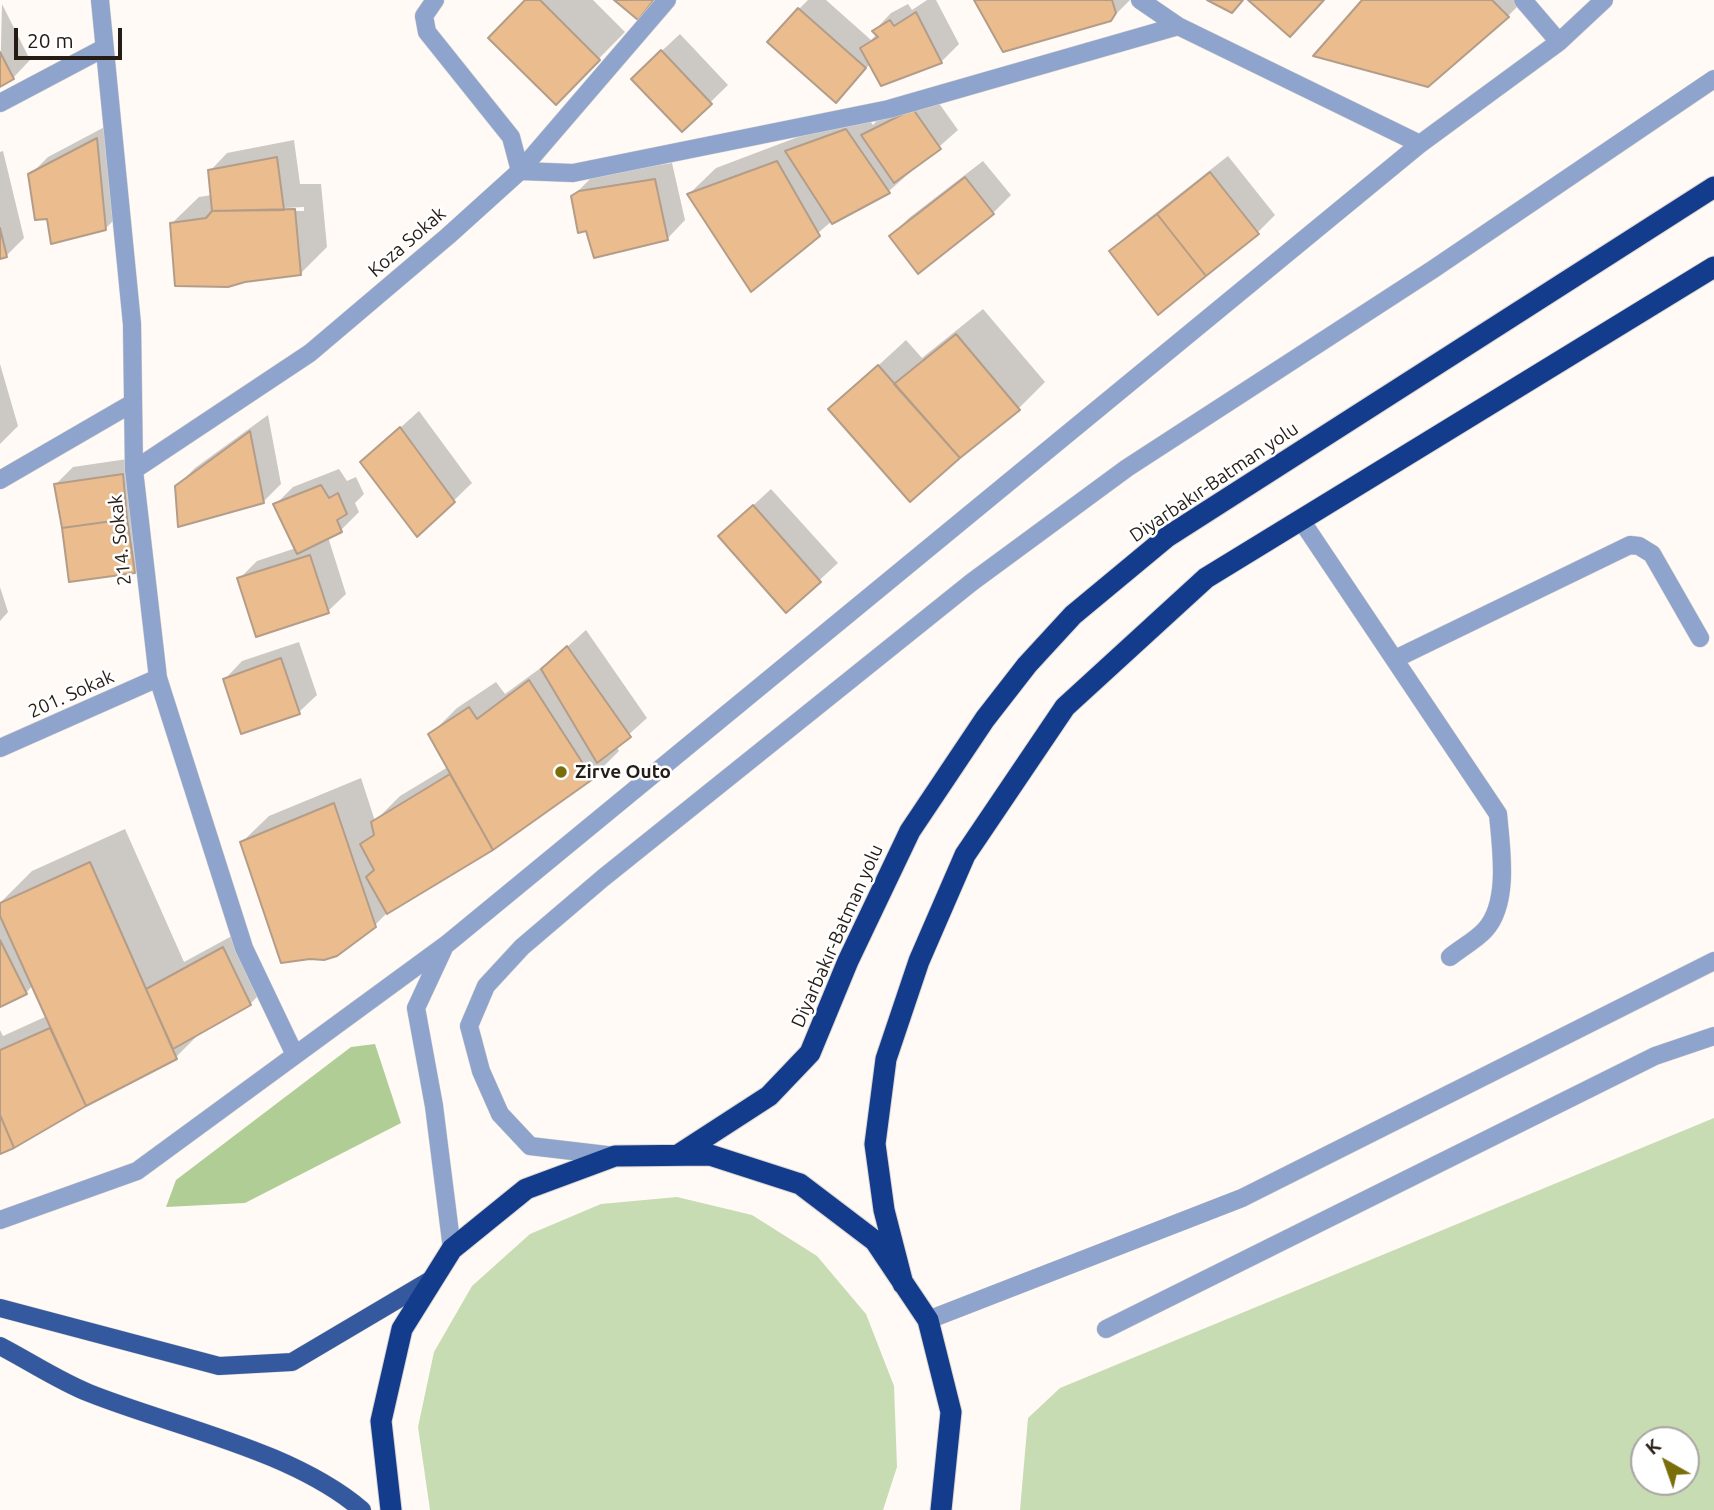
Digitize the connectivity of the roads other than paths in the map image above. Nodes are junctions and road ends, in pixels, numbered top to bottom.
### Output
1 (100, 0) edge
2 (435, 0) edge
3 (667, 0) edge
4 (1140, 0) edge
5 (1522, 0) edge
6 (1604, 0) edge
7 (1178, 26) junction
8 (1559, 42) junction
9 (104, 48) junction
10 (1714, 79) edge
11 (0, 103) edge
12 (1420, 144) junction
13 (520, 171) junction
14 (1714, 187) edge
15 (1714, 267) edge
16 (131, 404) junction
17 (134, 470) junction
18 (0, 480) edge
19 (1301, 520) junction
20 (1700, 638) dead end
21 (1395, 659) junction
22 (158, 678) junction
23 (0, 748) edge
24 (447, 944) junction
25 (1450, 957) dead end
26 (1714, 961) edge
27 (1714, 1036) edge
28 (294, 1053) junction
29 (678, 1155) junction
30 (615, 1156) junction
31 (0, 1220) edge
32 (452, 1249) junction
33 (434, 1278) junction
34 (903, 1284) junction
35 (0, 1308) edge
36 (928, 1320) junction
37 (1106, 1329) dead end
38 (0, 1346) edge
39 (362, 1510) edge
40 (391, 1510) edge
41 (941, 1510) edge

1 - 9 street, 214. Sokak
2 - 13 street
3 - 13 street, Koza Sokak
4 - 7 street
5 - 8 street
6 - 8 street
7 - 12 street
7 - 13 street
8 - 12 street
9 - 11 street
9 - 16 street, 214. Sokak
10 - 30 street
12 - 24 street
13 - 17 street, Koza Sokak
14 - 29 highway, Diyarbakır-Batman yolu
15 - 19 highway
16 - 17 street, 214. Sokak
16 - 18 street
17 - 22 street, 214. Sokak
19 - 21 street
19 - 34 highway
20 - 21 street
21 - 25 street
22 - 23 street, 201. Sokak
22 - 28 street, 214. Sokak
24 - 28 street
24 - 32 street
26 - 36 street
27 - 37 street
28 - 31 street
29 - 30 highway
29 - 34 highway
30 - 32 highway
32 - 33 highway
33 - 35 main road
33 - 40 highway
34 - 36 highway
36 - 41 highway
38 - 39 main road

